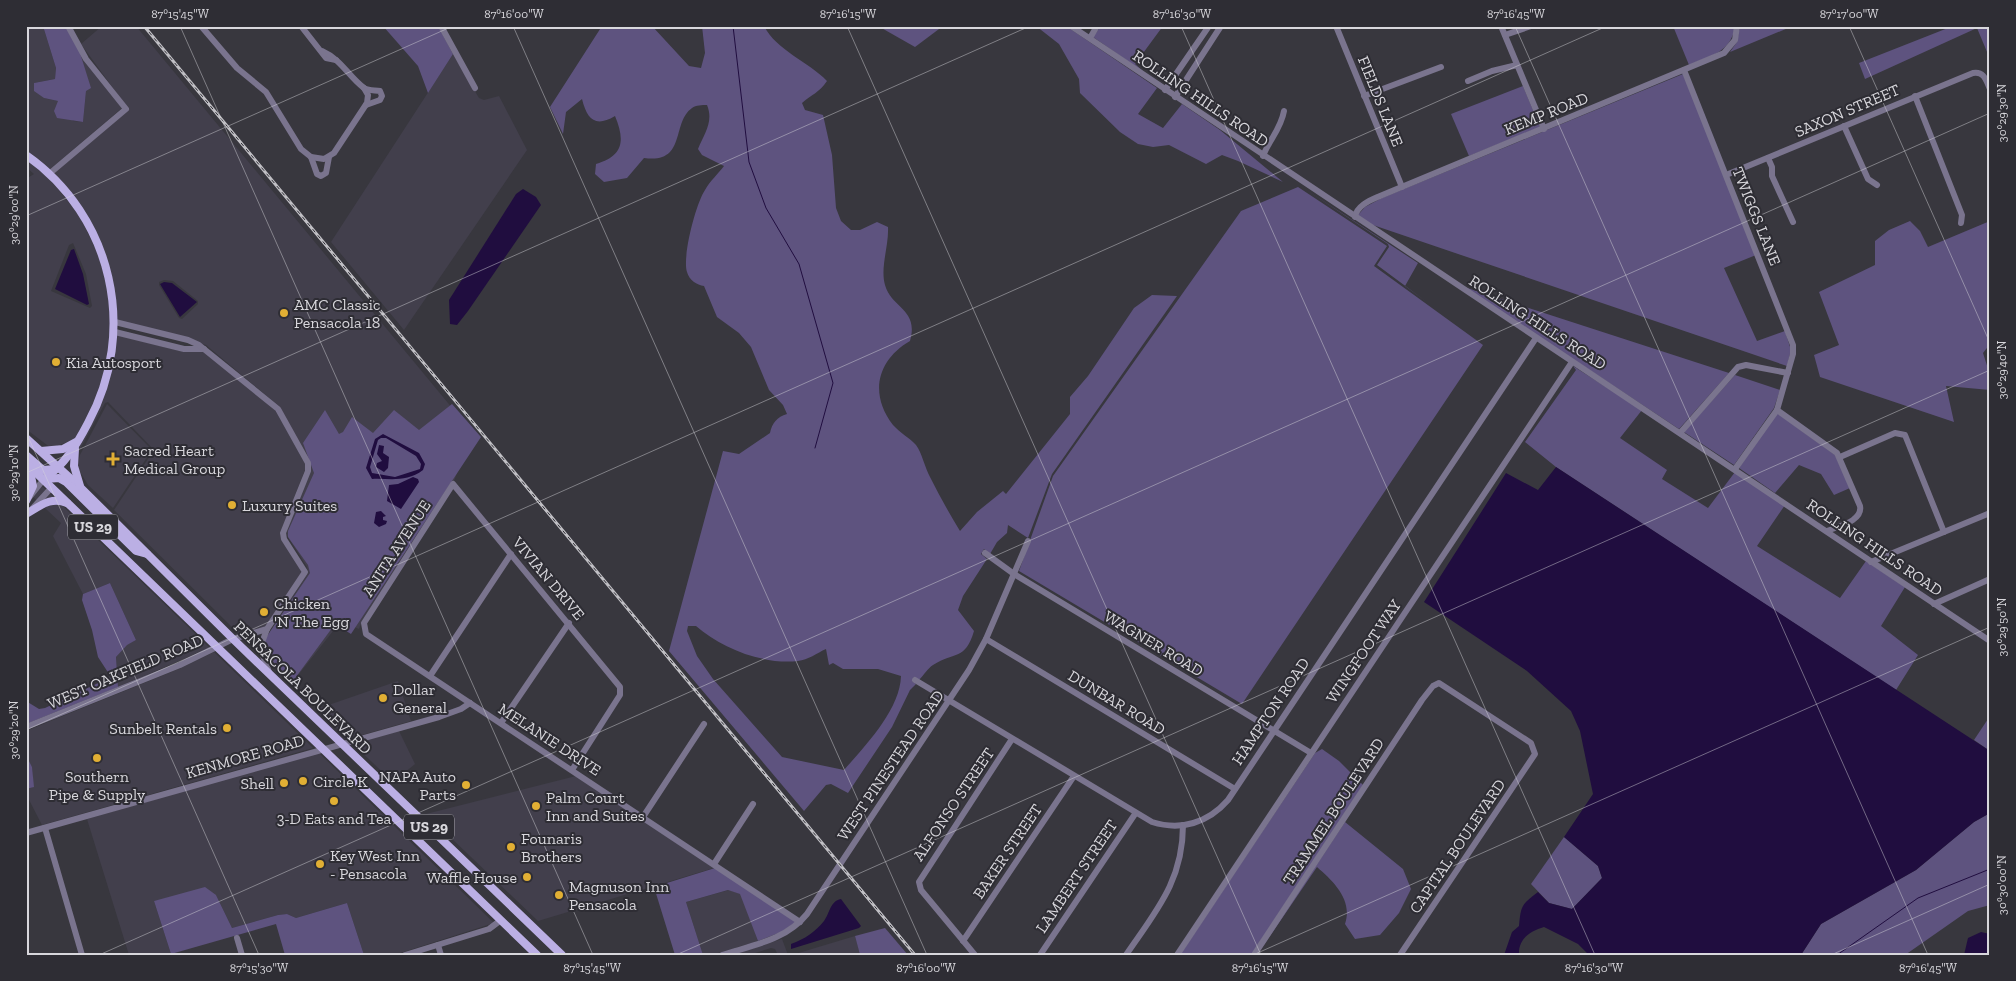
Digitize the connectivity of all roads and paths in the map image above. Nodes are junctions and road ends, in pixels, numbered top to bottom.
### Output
1 (68, 26) edge
2 (201, 26) edge
3 (301, 26) edge
4 (441, 26) edge
5 (1071, 26) edge
6 (1097, 26) edge
7 (1209, 26) edge
8 (1221, 26) edge
9 (1336, 26) edge
10 (1501, 26) edge
11 (1531, 26) edge
12 (1737, 26) edge
13 (1505, 35) junction
14 (1090, 38) junction
15 (1518, 65) junction
16 (1441, 67) dead end
17 (1684, 70) junction
18 (1468, 81) dead end
19 (364, 88) junction
20 (475, 88) dead end
21 (1990, 89) edge
22 (1165, 90) junction
23 (1364, 96) junction
24 (1915, 96) junction
25 (1176, 97) junction
26 (366, 105) junction
27 (1284, 111) dead end
28 (1844, 126) junction
29 (1544, 129) junction
30 (26, 156) edge
31 (1263, 156) junction
32 (311, 157) junction
33 (329, 157) junction
34 (1768, 158) junction
35 (49, 174) junction
36 (1726, 175) junction
37 (1877, 185) dead end
38 (1402, 186) junction
39 (1355, 216) junction
40 (1793, 222) dead end
41 (1961, 223) dead end
42 (115, 322) junction
43 (115, 332) junction
44 (1536, 338) junction
45 (204, 349) junction
46 (1572, 362) junction
47 (1788, 373) junction
48 (1776, 410) junction
49 (1680, 433) junction
50 (26, 438) edge
51 (79, 440) junction
52 (41, 451) junction
53 (26, 455) edge
54 (1840, 457) junction
55 (27, 463) edge
56 (59, 468) junction
57 (1735, 469) junction
58 (44, 479) junction
59 (453, 484) joint
60 (52, 487) junction
61 (81, 488) junction
62 (26, 501) edge
63 (69, 504) junction
64 (1990, 513) edge
65 (26, 514) edge
66 (1827, 531) junction
67 (1944, 532) junction
68 (1028, 541) dead end
69 (985, 553) dead end
70 (149, 554) junction
71 (512, 554) junction
72 (1871, 562) junction
73 (1014, 574) junction
74 (1990, 580) edge
75 (1934, 604) junction
76 (569, 623) junction
77 (363, 627) joint
78 (267, 629) junction
79 (234, 639) junction
80 (986, 639) junction
81 (1990, 641) edge
82 (219, 646) junction
83 (269, 673) junction
84 (430, 676) junction
85 (915, 680) dead end
86 (1436, 684) joint
87 (949, 701) junction
88 (470, 703) junction
89 (501, 723) junction
90 (704, 724) dead end
91 (26, 728) edge
92 (1274, 731) junction
93 (1012, 739) junction
94 (342, 744) junction
95 (324, 748) junction
96 (1311, 753) junction
97 (572, 770) junction
98 (1074, 776) junction
99 (1235, 789) junction
100 (395, 794) junction
101 (753, 804) dead end
102 (382, 806) junction
103 (1135, 814) junction
104 (642, 817) junction
105 (1183, 826) junction
106 (45, 828) junction
107 (26, 833) edge
108 (714, 864) junction
109 (482, 878) junction
110 (470, 889) junction
111 (501, 920) junction
112 (800, 922) junction
113 (532, 925) junction
114 (519, 937) junction
115 (237, 938) dead end
116 (963, 941) junction
117 (438, 945) junction
118 (82, 955) edge
119 (242, 955) edge
120 (405, 955) edge
121 (441, 955) edge
122 (537, 955) edge
123 (562, 955) edge
124 (722, 955) edge
125 (975, 955) edge
126 (1040, 955) edge
127 (1126, 955) edge
128 (1176, 955) edge
129 (1254, 955) edge
130 (1400, 955) edge

1 - 35 street
2 - 32 street
3 - 19 street
4 - 20 street
5 - 14 street, ROLLING HILLS ROAD
6 - 14 street
7 - 22 street
8 - 25 street
9 - 23 street, FIELDS LANE
10 - 13 street
11 - 13 street
12 - 17 street, KEMP ROAD
13 - 15 street
14 - 22 street, ROLLING HILLS ROAD
15 - 18 street
15 - 29 street
16 - 23 street
17 - 29 street, KEMP ROAD
17 - 36 street, TWIGGS LANE
19 - 26 street
19 - 26 street
21 - 24 street, SAXON STREET
22 - 25 street, ROLLING HILLS ROAD
23 - 38 street, FIELDS LANE
24 - 28 street, SAXON STREET
24 - 41 street
25 - 31 street, ROLLING HILLS ROAD
26 - 33 street
27 - 31 street
28 - 34 street, SAXON STREET
28 - 37 street
29 - 38 street, KEMP ROAD
30 - 35 main road
31 - 39 street, ROLLING HILLS ROAD
32 - 33 street
32 - 33 street
34 - 36 street, SAXON STREET
34 - 40 street
35 - 42 main road
36 - 47 street, TWIGGS LANE
38 - 39 street, KEMP ROAD
39 - 44 street, ROLLING HILLS ROAD
42 - 43 main road
42 - 45 street
43 - 45 street
43 - 51 main road
44 - 46 street, ROLLING HILLS ROAD
44 - 92 street, HAMPTON ROAD
45 - 78 street
46 - 49 street, ROLLING HILLS ROAD
46 - 96 street, WINGFOOT WAY
47 - 48 street, TWIGGS LANE
47 - 49 street
48 - 54 street
48 - 57 street, TWIGGS LANE
49 - 57 street, ROLLING HILLS ROAD
50 - 52 main road, PENSACOLA BOULEVARD / US 29
51 - 52 main road
51 - 56 main road
51 - 61 main road
52 - 56 main road, PENSACOLA BOULEVARD / US 29
53 - 56 main road
54 - 66 street
54 - 67 street
55 - 58 main road, PENSACOLA BOULEVARD / US 29
55 - 62 main road
56 - 58 main road
56 - 61 main road, PENSACOLA BOULEVARD / US 29
57 - 66 street, ROLLING HILLS ROAD
58 - 60 main road, PENSACOLA BOULEVARD / US 29
58 - 62 street
58 - 70 main road
59 - 71 street, VIVIAN DRIVE
59 - 77 street, ANITA AVENUE
60 - 63 main road, PENSACOLA BOULEVARD / US 29
60 - 65 street
61 - 70 main road, PENSACOLA BOULEVARD / US 29
63 - 65 main road
63 - 82 main road, PENSACOLA BOULEVARD / US 29
64 - 67 street
66 - 72 street, ROLLING HILLS ROAD
67 - 72 street
68 - 73 street, WEST PINESTEAD ROAD
69 - 73 street, WAGNER ROAD
70 - 79 main road, PENSACOLA BOULEVARD / US 29
71 - 76 street, VIVIAN DRIVE
71 - 84 street
72 - 75 street, ROLLING HILLS ROAD
73 - 80 street, WEST PINESTEAD ROAD
73 - 92 street, WAGNER ROAD
74 - 75 street
75 - 81 street, ROLLING HILLS ROAD
76 - 89 street
76 - 97 street, VIVIAN DRIVE
77 - 84 street, MELANIE DRIVE
78 - 79 street, WEST OAKFIELD ROAD
78 - 83 street
79 - 82 street, WEST OAKFIELD ROAD
79 - 83 main road, PENSACOLA BOULEVARD / US 29
80 - 87 street, WEST PINESTEAD ROAD
80 - 99 street, DUNBAR ROAD
82 - 91 street, WEST OAKFIELD ROAD
82 - 95 main road, PENSACOLA BOULEVARD / US 29
83 - 94 main road, PENSACOLA BOULEVARD / US 29
84 - 88 street, MELANIE DRIVE
85 - 87 street, HAMPTON ROAD
86 - 129 street, TRAMMEL BOULEVARD
86 - 130 street, CAPITAL BOULEVARD
87 - 93 street, HAMPTON ROAD
87 - 112 street, WEST PINESTEAD ROAD
88 - 89 street, MELANIE DRIVE
88 - 94 street, KENMORE ROAD
89 - 97 street, MELANIE DRIVE
90 - 104 street
92 - 96 street, WAGNER ROAD
92 - 99 street, HAMPTON ROAD
93 - 98 street, HAMPTON ROAD
93 - 116 street, ALFONSO STREET
94 - 95 street, KENMORE ROAD
94 - 100 main road, PENSACOLA BOULEVARD / US 29
95 - 102 main road, PENSACOLA BOULEVARD / US 29
95 - 106 street, KENMORE ROAD
96 - 128 street, WINGFOOT WAY
97 - 104 street, MELANIE DRIVE
98 - 103 street, HAMPTON ROAD
98 - 116 street, BAKER STREET
99 - 105 street, HAMPTON ROAD
100 - 102 main road
100 - 109 main road, PENSACOLA BOULEVARD / US 29
101 - 108 street
102 - 110 main road, PENSACOLA BOULEVARD / US 29
103 - 105 street, HAMPTON ROAD
103 - 126 street, LAMBERT STREET
104 - 108 street, MELANIE DRIVE
105 - 127 street
106 - 107 street, KENMORE ROAD
106 - 118 street
108 - 112 street, MELANIE DRIVE
109 - 110 main road
109 - 113 main road, PENSACOLA BOULEVARD / US 29
110 - 111 main road, PENSACOLA BOULEVARD / US 29
111 - 114 main road, PENSACOLA BOULEVARD / US 29
111 - 117 street
112 - 124 street, WEST PINESTEAD ROAD
113 - 114 main road
113 - 123 main road, PENSACOLA BOULEVARD / US 29
114 - 122 main road, PENSACOLA BOULEVARD / US 29
115 - 119 street
116 - 125 street, ALFONSO STREET
117 - 120 street
117 - 121 street

